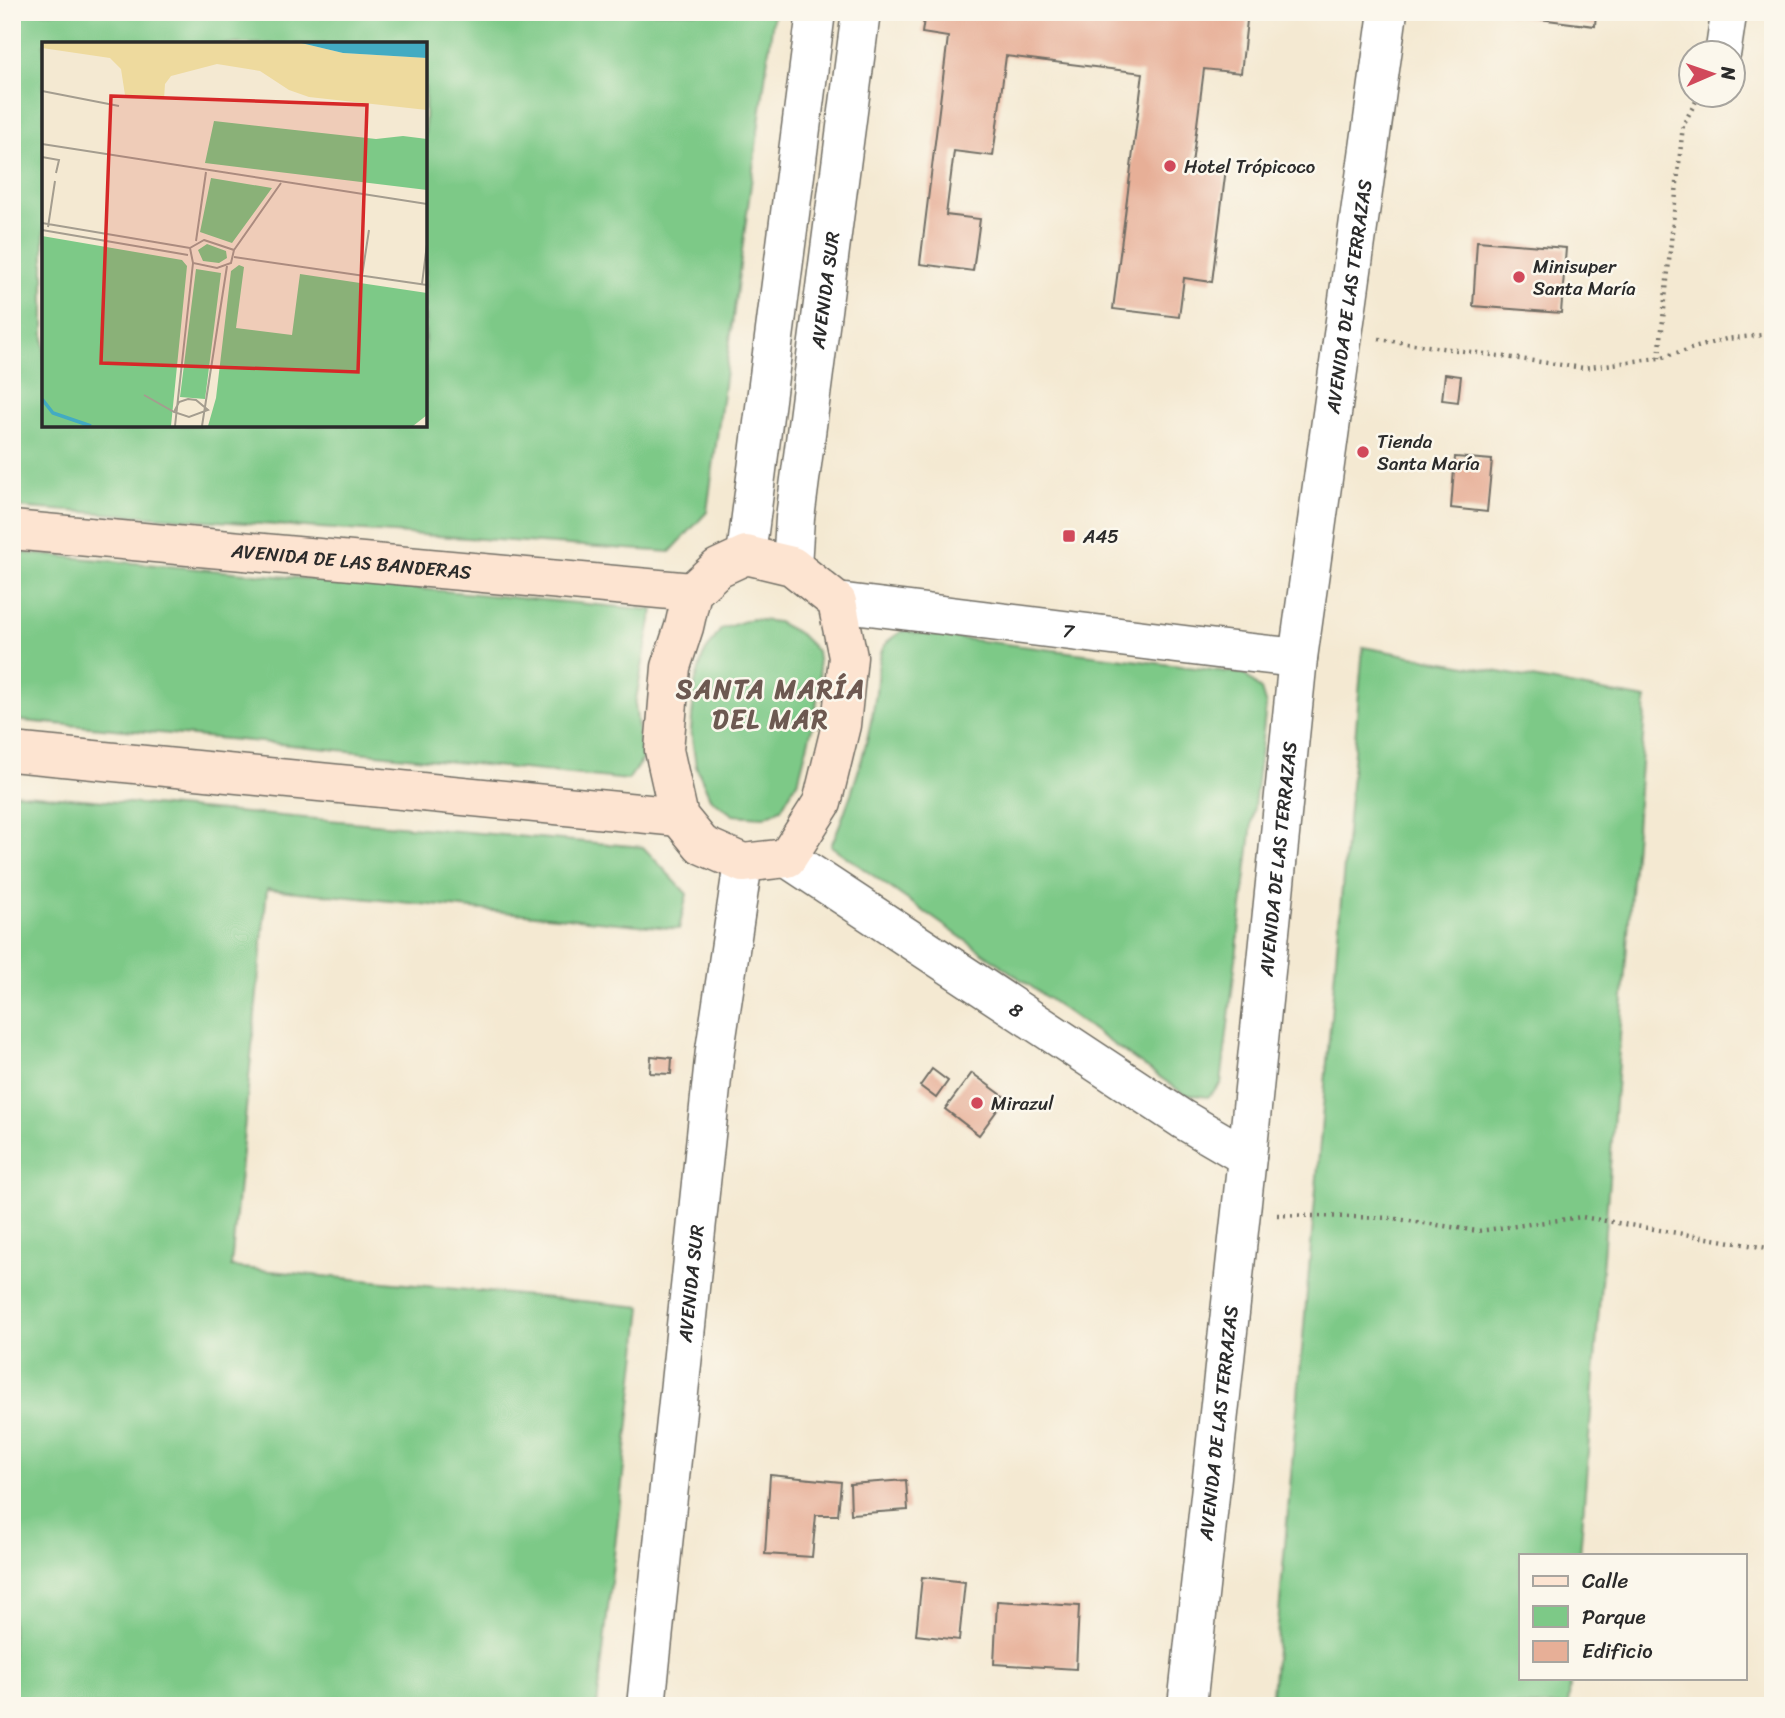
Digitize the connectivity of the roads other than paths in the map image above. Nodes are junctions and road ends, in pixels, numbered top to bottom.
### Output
1 (816, 12) edge
2 (861, 12) edge
3 (1388, 12) edge
4 (1730, 12) edge
5 (1725, 38) edge
6 (12, 530) edge
7 (746, 555) junction
8 (792, 566) junction
9 (692, 592) junction
10 (837, 602) junction
11 (1298, 658) junction
12 (12, 752) edge
13 (679, 817) junction
14 (787, 858) junction
15 (743, 863) junction
16 (1247, 1157) junction
17 (646, 1706) edge
18 (1187, 1706) edge

1 - 7 street
2 - 8 street, AVENIDA SUR
3 - 11 street, AVENIDA DE LAS TERRAZAS
4 - 5 street
6 - 9 main road, AVENIDA DE LAS BANDERAS
7 - 8 main road
7 - 9 main road
8 - 10 main road
9 - 13 main road
10 - 11 street, 7
10 - 14 main road
11 - 16 street, AVENIDA DE LAS TERRAZAS
12 - 13 main road
13 - 15 main road
14 - 15 main road
14 - 16 street, 8
15 - 17 street, AVENIDA SUR
16 - 18 street, AVENIDA DE LAS TERRAZAS

